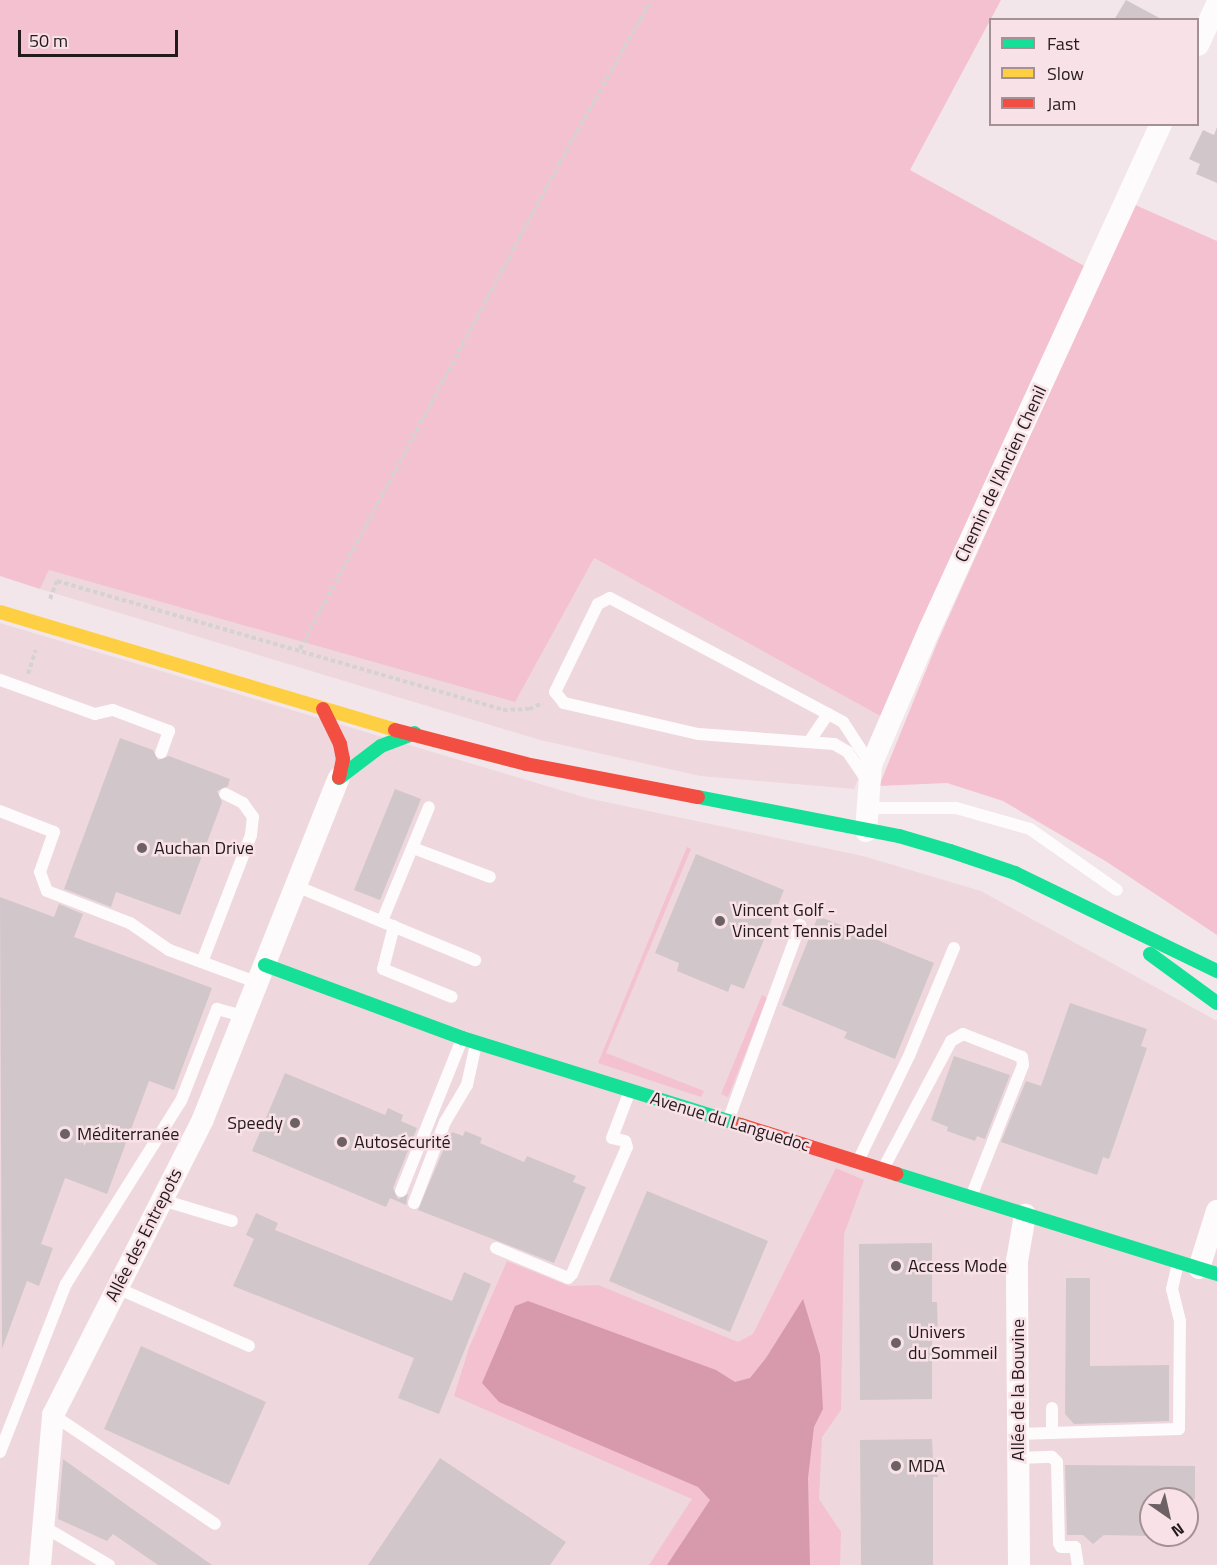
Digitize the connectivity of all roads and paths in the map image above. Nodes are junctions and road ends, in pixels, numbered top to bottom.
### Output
1 (651, 0) edge
2 (1217, 4) edge
3 (1199, 41) edge
4 (1160, 126) edge
5 (0, 612) edge
6 (42, 625) junction
7 (300, 649) junction
8 (0, 680) edge
9 (20, 687) junction
10 (556, 696) junction
11 (324, 709) junction
12 (392, 713) dead end
13 (828, 714) junction
14 (378, 726) junction
15 (395, 728) junction
16 (415, 733) junction
17 (809, 742) junction
18 (161, 753) dead end
19 (341, 769) junction
20 (870, 774) junction
21 (225, 794) dead end
22 (429, 807) dead end
23 (867, 808) junction
24 (0, 811) edge
25 (866, 831) junction
26 (413, 848) junction
27 (490, 877) dead end
28 (296, 886) junction
29 (1117, 890) dead end
30 (1103, 918) junction
31 (382, 921) junction
32 (800, 925) dead end
33 (394, 926) junction
34 (954, 948) dead end
35 (475, 960) dead end
36 (202, 962) junction
37 (1217, 971) edge
38 (261, 974) junction
39 (453, 997) dead end
40 (1217, 1003) edge
41 (244, 1016) junction
42 (462, 1038) junction
43 (476, 1042) junction
44 (630, 1091) junction
45 (728, 1121) junction
46 (858, 1162) junction
47 (882, 1170) junction
48 (401, 1191) dead end
49 (971, 1198) junction
50 (162, 1200) junction
51 (414, 1203) dead end
52 (1217, 1211) edge
53 (1025, 1215) junction
54 (232, 1221) dead end
55 (495, 1248) dead end
56 (1198, 1268) edge
57 (117, 1288) junction
58 (249, 1346) dead end
59 (1052, 1408) dead end
60 (52, 1415) junction
61 (1052, 1433) junction
62 (1018, 1434) junction
63 (0, 1452) edge
64 (1018, 1458) junction
65 (215, 1524) dead end
66 (41, 1525) junction
67 (40, 1565) edge
68 (109, 1565) edge
69 (1019, 1565) edge
70 (1078, 1565) edge

1 - 7 path
2 - 3 street
4 - 20 street, Chemin de l'Ancien Chenil
5 - 6 street
6 - 7 path
6 - 9 path
6 - 11 street
7 - 10 path
8 - 9 lane
9 - 18 lane
10 - 13 lane
10 - 17 lane
11 - 14 street
11 - 19 street
12 - 15 street
13 - 17 lane
13 - 20 lane
14 - 15 street
14 - 19 street
15 - 16 street
16 - 19 street
16 - 25 street
17 - 20 lane
19 - 28 street, Allée des Entrepots
20 - 23 street, Chemin de l'Ancien Chenil
21 - 36 lane
22 - 26 lane
23 - 25 street, Chemin de l'Ancien Chenil
23 - 29 lane
24 - 36 lane
25 - 30 street
26 - 27 lane
26 - 31 lane
28 - 31 lane
28 - 38 street, Allée des Entrepots
30 - 37 street
30 - 40 street
31 - 33 lane
32 - 45 lane
33 - 35 lane
33 - 39 lane
34 - 46 lane
36 - 38 lane
38 - 41 street, Allée des Entrepots
38 - 42 street, Avenue du Languedoc
41 - 50 street, Allée des Entrepots
41 - 63 lane
42 - 43 street, Avenue du Languedoc
42 - 48 lane
43 - 44 street, Avenue du Languedoc
43 - 51 lane
44 - 45 street, Avenue du Languedoc
44 - 55 lane
45 - 46 street, Avenue du Languedoc
46 - 47 street, Avenue du Languedoc
47 - 49 street, Avenue du Languedoc
47 - 49 lane
49 - 53 street, Avenue du Languedoc
50 - 54 lane
50 - 57 street, Allée des Entrepots
52 - 56 street
53 - 56 street, Avenue du Languedoc
53 - 62 street, Allée de la Bouvine
56 - 61 lane
57 - 58 lane
57 - 60 street, Allée des Entrepots
59 - 61 lane
60 - 65 lane
60 - 66 street, Allée des Entrepots
61 - 62 lane
62 - 64 street, Allée de la Bouvine
64 - 69 street, Allée de la Bouvine
64 - 70 lane
66 - 67 street, Allée des Entrepots
66 - 68 lane

